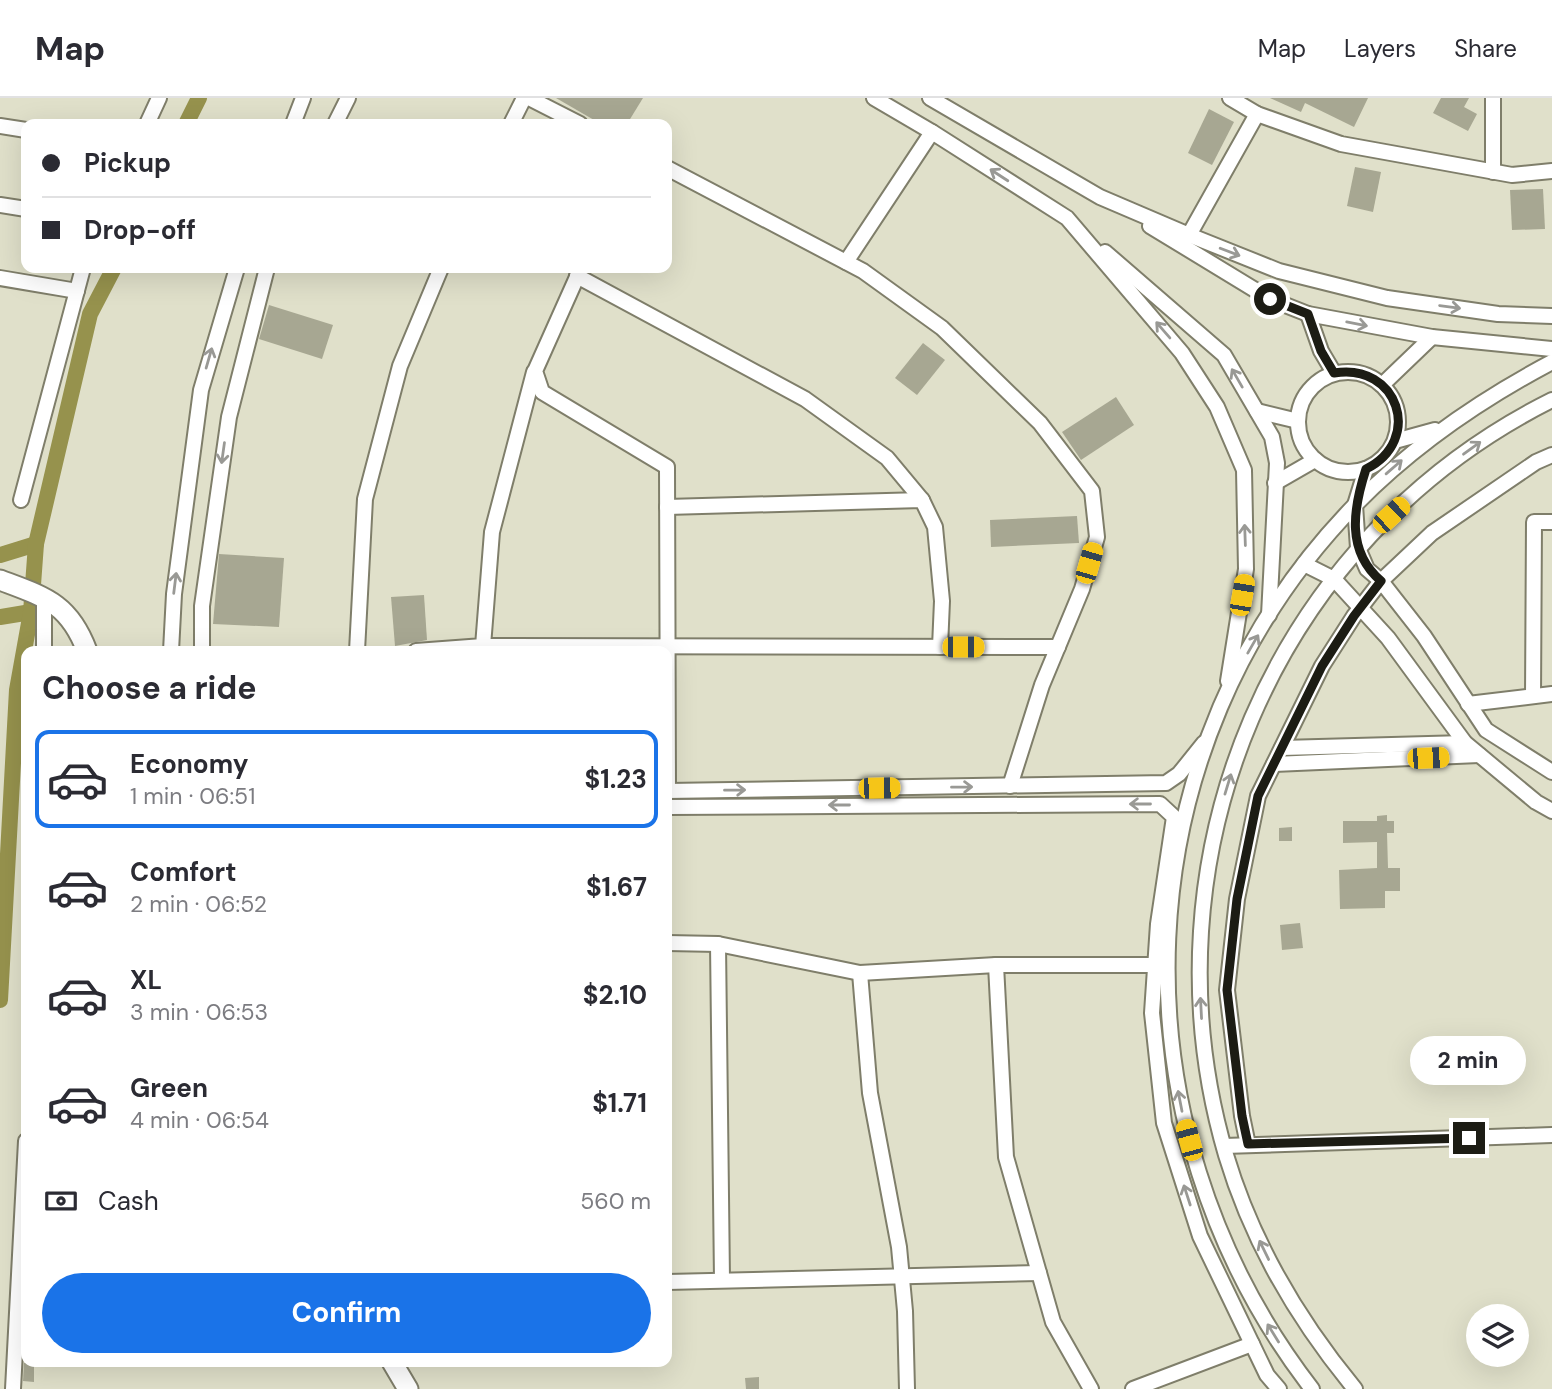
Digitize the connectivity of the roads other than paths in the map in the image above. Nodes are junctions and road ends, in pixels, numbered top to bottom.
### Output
1 (159, 98) edge
2 (303, 98) edge
3 (348, 98) edge
4 (526, 98) edge
5 (874, 98) edge
6 (930, 98) edge
7 (1230, 98) edge
8 (1493, 98) edge
9 (1257, 114) junction
10 (149, 119) edge
11 (295, 119) edge
12 (338, 119) edge
13 (514, 119) edge
14 (570, 119) edge
15 (0, 126) edge
16 (21, 129) edge
17 (932, 132) junction
18 (672, 171) edge
19 (1552, 171) edge
20 (1493, 172) junction
21 (1100, 197) junction
22 (0, 205) edge
23 (21, 208) edge
24 (1067, 218) junction
25 (1189, 235) junction
26 (846, 262) junction
27 (82, 273) edge
28 (236, 273) edge
29 (266, 273) edge
30 (439, 273) edge
31 (579, 273) edge
32 (581, 273) edge
33 (0, 278) edge
34 (77, 291) junction
35 (1308, 314) junction
36 (1552, 316) edge
37 (1432, 337) junction
38 (1552, 349) edge
39 (1552, 362) edge
40 (535, 370) junction
41 (1334, 373) junction
42 (1382, 385) junction
43 (1552, 400) edge
44 (1257, 411) junction
45 (1298, 421) junction
46 (1444, 427) junction
47 (1395, 441) junction
48 (1552, 455) edge
49 (1315, 460) junction
50 (1366, 469) junction
51 (1275, 483) junction
52 (21, 500) dead end
53 (922, 500) junction
54 (1355, 505) junction
55 (667, 507) junction
56 (1552, 522) edge
57 (1358, 548) junction
58 (1304, 564) junction
59 (1334, 579) junction
60 (5, 581) edge
61 (1381, 581) junction
62 (44, 598) junction
63 (1360, 608) junction
64 (1269, 616) junction
65 (44, 646) edge
66 (85, 646) edge
67 (171, 646) edge
68 (202, 646) edge
69 (357, 646) edge
70 (483, 646) joint
71 (668, 646) joint
72 (672, 646) edge
73 (940, 647) junction
74 (1058, 647) junction
75 (1552, 694) edge
76 (1533, 696) junction
77 (1224, 699) junction
78 (1468, 704) junction
79 (1210, 736) junction
80 (1465, 743) junction
81 (1282, 748) junction
82 (1479, 755) junction
83 (1274, 764) junction
84 (1552, 772) edge
85 (1010, 786) junction
86 (672, 791) edge
87 (672, 807) edge
88 (1552, 811) edge
89 (672, 943) edge
90 (718, 944) junction
91 (996, 965) junction
92 (1155, 965) junction
93 (860, 973) junction
94 (1552, 1135) edge
95 (1248, 1144) junction
96 (1224, 1146) junction
97 (21, 1236) edge
98 (1039, 1273) junction
99 (902, 1276) junction
100 (722, 1280) junction
101 (672, 1282) edge
102 (1252, 1343) junction
103 (395, 1367) edge
104 (13, 1389) edge
105 (408, 1389) edge
106 (907, 1389) edge
107 (1091, 1389) edge
108 (1133, 1389) edge
109 (1279, 1389) edge
110 (1312, 1389) edge
111 (1355, 1389) edge

1 - 10 street
2 - 11 street
3 - 12 street
4 - 13 street
4 - 14 street
5 - 17 street
6 - 21 street
7 - 9 street
8 - 20 street
9 - 20 street
9 - 25 street
15 - 16 street
24 -> 17 street
17 - 26 street
18 - 26 street
19 - 20 street
21 - 25 street
21 - 35 street
22 - 23 street
44 -> 24 street
77 -> 24 street
25 -> 36 street
26 - 74 street
27 - 34 street
67 -> 28 street
29 -> 68 street
30 - 69 street
31 - 40 street
32 - 53 street
33 - 34 street
34 - 52 street
35 -> 37 street
35 - 41 street
37 - 38 street
37 - 42 street
39 - 46 street
40 - 55 street
40 - 70 street
41 - 42 street
41 - 45 street
42 - 47 street
57 -> 43 street
44 - 45 street
44 - 51 street
45 - 49 street
46 - 47 street
54 -> 46 street
47 - 50 street
48 - 61 street
49 - 50 street
49 - 51 street
50 - 54 street
51 - 64 street
53 - 55 street
53 - 73 street
54 - 57 street
54 - 58 street
55 - 71 street
56 - 76 street
57 - 59 street
57 - 61 street
58 - 59 street
58 - 64 street
59 - 63 street
96 -> 59 street
60 - 62 main road
61 - 63 street
61 - 78 street
62 - 65 street
62 - 66 main road
63 - 80 street
63 - 81 street
77 -> 64 street
70 - 71 street
72 - 73 street
73 - 74 street
74 - 85 street
75 - 76 street
76 - 78 street
77 - 79 street
78 - 84 street
79 - 85 street
110 -> 79 street
80 - 81 street
80 - 82 street
81 - 83 street
82 - 83 street
82 - 88 street
83 - 95 street
86 -> 85 street
92 -> 87 street
89 - 90 street
90 - 93 street
90 - 100 street
91 - 92 street
91 - 93 street
91 - 98 street
102 -> 92 street
93 - 99 street
94 - 95 street
95 - 96 street
111 -> 96 street
97 - 104 street
98 - 99 street
98 - 107 street
99 - 100 street
99 - 106 street
100 - 101 street
102 - 108 street
102 - 109 street
103 - 105 main road

